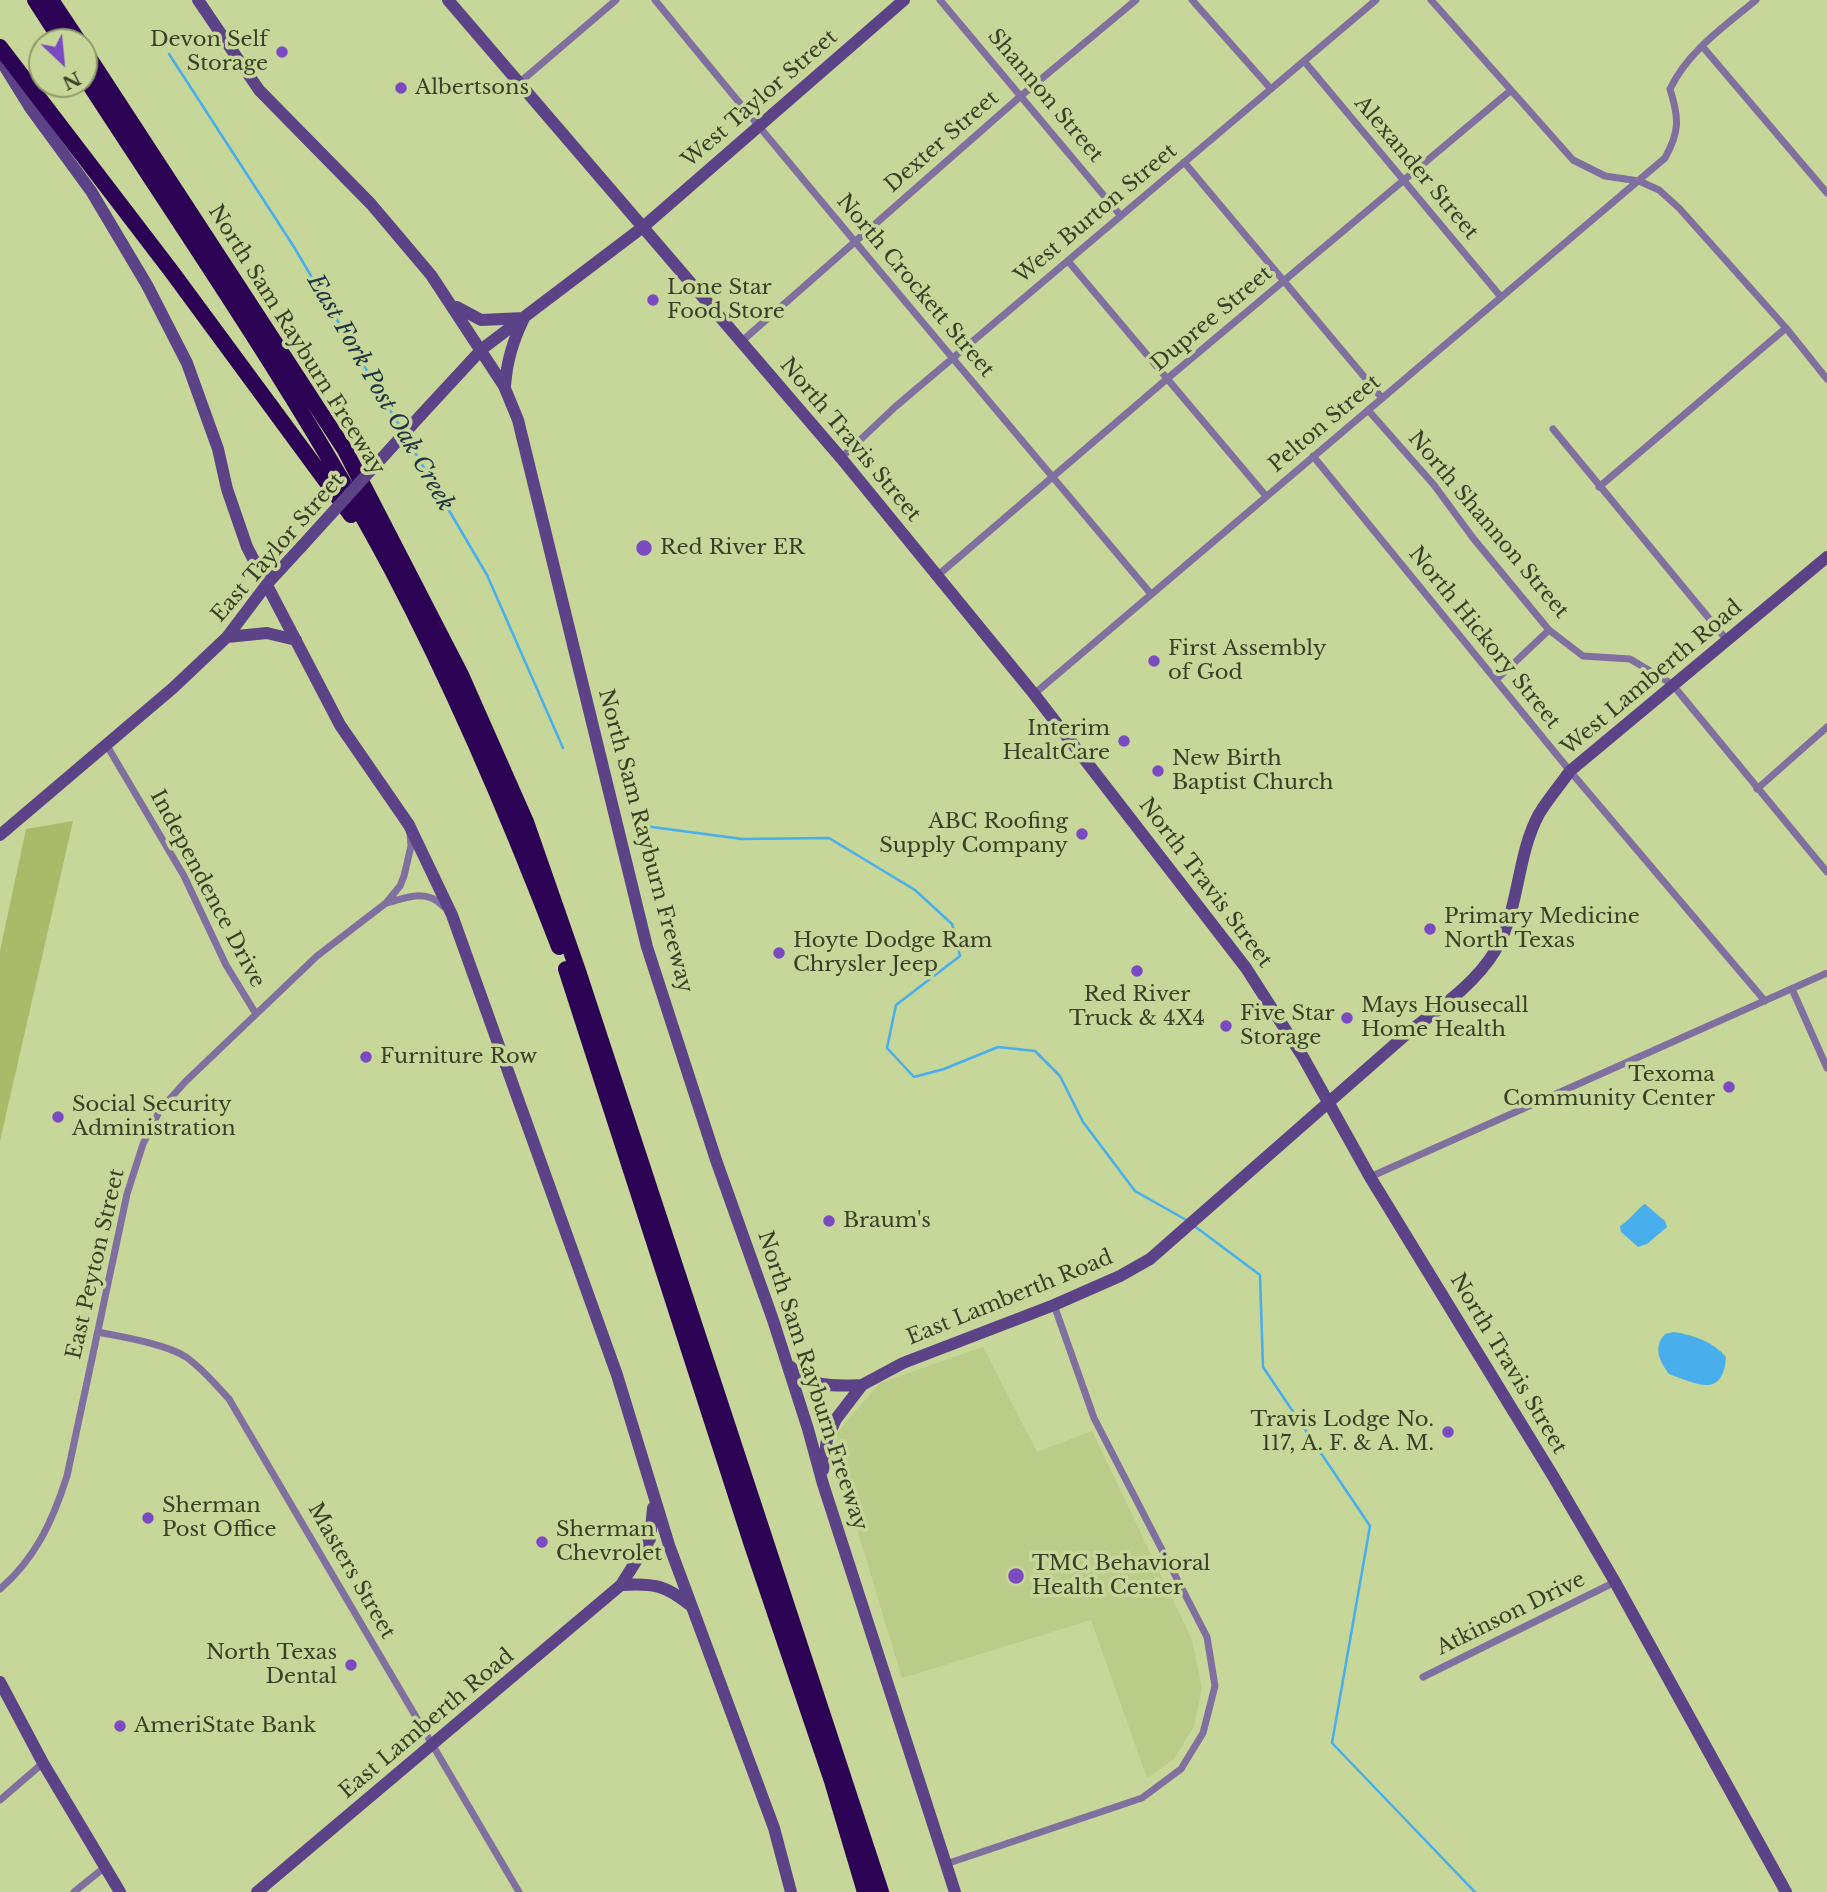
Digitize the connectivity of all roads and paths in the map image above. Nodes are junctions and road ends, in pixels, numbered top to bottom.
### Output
1 (35, 0) edge
2 (51, 0) edge
3 (198, 0) edge
4 (448, 0) edge
5 (616, 0) edge
6 (655, 0) edge
7 (904, 0) edge
8 (940, 0) edge
9 (1136, 0) edge
10 (1192, 0) edge
11 (1376, 0) edge
12 (1431, 0) edge
13 (1756, 0) edge
14 (53, 28) edge
15 (70, 28) edge
16 (1702, 46) junction
17 (0, 47) edge
18 (0, 59) edge
19 (1304, 61) junction
20 (98, 71) edge
21 (518, 84) junction
22 (1271, 89) junction
23 (1510, 91) junction
24 (1022, 95) junction
25 (98, 98) edge
26 (758, 126) junction
27 (1184, 162) junction
28 (1403, 181) junction
29 (1639, 181) junction
30 (1827, 193) edge
31 (1121, 216) junction
32 (643, 227) junction
33 (854, 243) junction
34 (1068, 261) junction
35 (1284, 281) junction
36 (1501, 297) junction
37 (453, 305) junction
38 (524, 318) junction
39 (1786, 328) junction
40 (742, 341) junction
41 (482, 349) junction
42 (953, 358) junction
43 (1168, 378) junction
44 (1827, 379) edge
45 (505, 386) junction
46 (1382, 398) junction
47 (1368, 410) junction
48 (1553, 429) dead end
49 (1313, 456) junction
50 (841, 458) junction
51 (1053, 476) junction
52 (1599, 487) junction
53 (1266, 496) junction
54 (1827, 557) edge
55 (392, 570) junction
56 (937, 576) junction
57 (267, 584) junction
58 (1151, 593) junction
59 (1549, 630) junction
60 (227, 637) junction
61 (1727, 639) junction
62 (296, 640) junction
63 (1496, 680) junction
64 (1672, 684) junction
65 (1034, 694) junction
66 (1827, 727) edge
67 (106, 744) junction
68 (1570, 771) junction
69 (1757, 789) junction
70 (409, 825) junction
71 (0, 835) edge
72 (1827, 872) edge
73 (386, 903) junction
74 (452, 915) junction
75 (1827, 973) edge
76 (1792, 989) junction
77 (1765, 1001) junction
78 (256, 1014) junction
79 (1827, 1068) edge
80 (1327, 1103) junction
81 (1370, 1177) junction
82 (1054, 1305) junction
83 (98, 1332) junction
84 (786, 1362) junction
85 (862, 1385) junction
86 (823, 1484) junction
87 (654, 1497) junction
88 (1615, 1582) junction
89 (621, 1585) junction
90 (0, 1589) edge
91 (694, 1608) junction
92 (1423, 1677) dead end
93 (0, 1682) edge
94 (432, 1745) junction
95 (43, 1763) junction
96 (0, 1800) edge
97 (854, 1858) junction
98 (946, 1864) junction
99 (105, 1867) junction
100 (74, 1892) edge
101 (120, 1892) edge
102 (257, 1892) edge
103 (519, 1892) edge
104 (791, 1892) edge
105 (857, 1892) edge
106 (865, 1892) edge
107 (881, 1892) edge
108 (956, 1892) edge
109 (1786, 1892) edge

1 - 14 highway
2 - 15 highway
3 - 37 main road, North Sam Rayburn Freeway
4 - 21 main road, North Travis Street
5 - 21 street
6 - 26 street, North Crockett Street
7 - 26 main road, West Taylor Street
8 - 24 street, Shannon Street
9 - 24 street, Dexter Street
10 - 22 street
11 - 19 street, West Burton Street
12 - 23 street
13 - 16 street
16 - 29 street, Pelton Street
16 - 30 street
17 - 55 highway
18 - 57 main road
19 - 22 street, West Burton Street
19 - 28 street, Alexander Street
20 - 107 highway, North Sam Rayburn Freeway
21 - 32 main road, North Travis Street
22 - 27 street, West Burton Street
23 - 28 street, Dupree Street
23 - 29 street
24 - 31 street, Shannon Street
24 - 33 street, Dexter Street
25 - 55 highway, North Sam Rayburn Freeway
26 - 32 main road, West Taylor Street
26 - 33 street, North Crockett Street
27 - 31 street, West Burton Street
27 - 35 street
28 - 35 street, Dupree Street
28 - 36 street, Alexander Street
29 - 36 street, Pelton Street
29 - 39 street
31 - 34 street, West Burton Street
32 - 38 main road, East Taylor Street
32 - 40 main road, North Travis Street
33 - 40 street, Dexter Street
33 - 42 street, North Crockett Street
34 - 42 street, West Burton Street
34 - 43 street
35 - 43 street, Dupree Street
35 - 46 street
36 - 46 street, Pelton Street
37 - 38 main road
37 - 41 main road, North Sam Rayburn Freeway
38 - 41 main road, East Taylor Street
38 - 45 main road
39 - 44 street
39 - 52 street
40 - 50 main road, North Travis Street
41 - 45 main road, North Sam Rayburn Freeway
41 - 57 main road, East Taylor Street, bridge
42 - 50 street, West Burton Street
42 - 51 street, North Crockett Street
43 - 51 street, Dupree Street
43 - 53 street
45 - 84 main road, North Sam Rayburn Freeway
46 - 47 street, Pelton Street
47 - 49 street, Pelton Street
47 - 59 street, North Shannon Street
48 - 52 street
49 - 53 street, Pelton Street
49 - 63 street, North Hickory Street
50 - 56 main road, North Travis Street
51 - 56 street, Dupree Street
51 - 58 street, North Crockett Street
52 - 61 street
53 - 58 street, Pelton Street
54 - 61 main road, West Lamberth Road
55 - 97 highway, North Sam Rayburn Freeway
56 - 65 main road, North Travis Street
57 - 60 main road, East Taylor Street
57 - 62 main road
58 - 65 street, Pelton Street
59 - 63 street
59 - 64 street, North Shannon Street
60 - 62 main road
60 - 67 main road, East Taylor Street
61 - 64 main road, West Lamberth Road
62 - 70 main road
63 - 68 street, North Hickory Street
64 - 68 main road, West Lamberth Road
64 - 69 street, North Shannon Street
65 - 80 main road, North Travis Street
66 - 69 street
67 - 71 main road, East Taylor Street
67 - 78 street, Independence Drive
68 - 77 street, North Hickory Street
68 - 80 main road, West Lamberth Road
69 - 72 street, North Shannon Street
70 - 73 street, East Peyton Street
70 - 74 main road
73 - 74 street, East Peyton Street
73 - 78 street, East Peyton Street
74 - 87 main road
75 - 76 street
76 - 77 street
76 - 79 street
77 - 81 street
78 - 83 street, East Peyton Street
80 - 81 main road, North Travis Street
80 - 82 main road, East Lamberth Road
81 - 88 main road, North Travis Street
82 - 85 main road, East Lamberth Road
82 - 98 street
83 - 90 street, East Peyton Street
83 - 94 street, Masters Street
84 - 85 main road
84 - 86 main road, North Sam Rayburn Freeway
85 - 86 main road
86 - 98 main road, North Sam Rayburn Freeway
87 - 89 main road, East Lamberth Road
87 - 91 main road
88 - 92 street, Atkinson Drive
88 - 109 main road, North Travis Street
89 - 91 main road
89 - 94 main road, East Lamberth Road
91 - 104 main road
93 - 95 main road
94 - 102 main road, East Lamberth Road
94 - 103 street, Masters Street
95 - 96 street
95 - 99 main road
97 - 105 highway
97 - 106 highway, North Sam Rayburn Freeway
98 - 108 main road, North Sam Rayburn Freeway
99 - 100 street
99 - 101 main road

